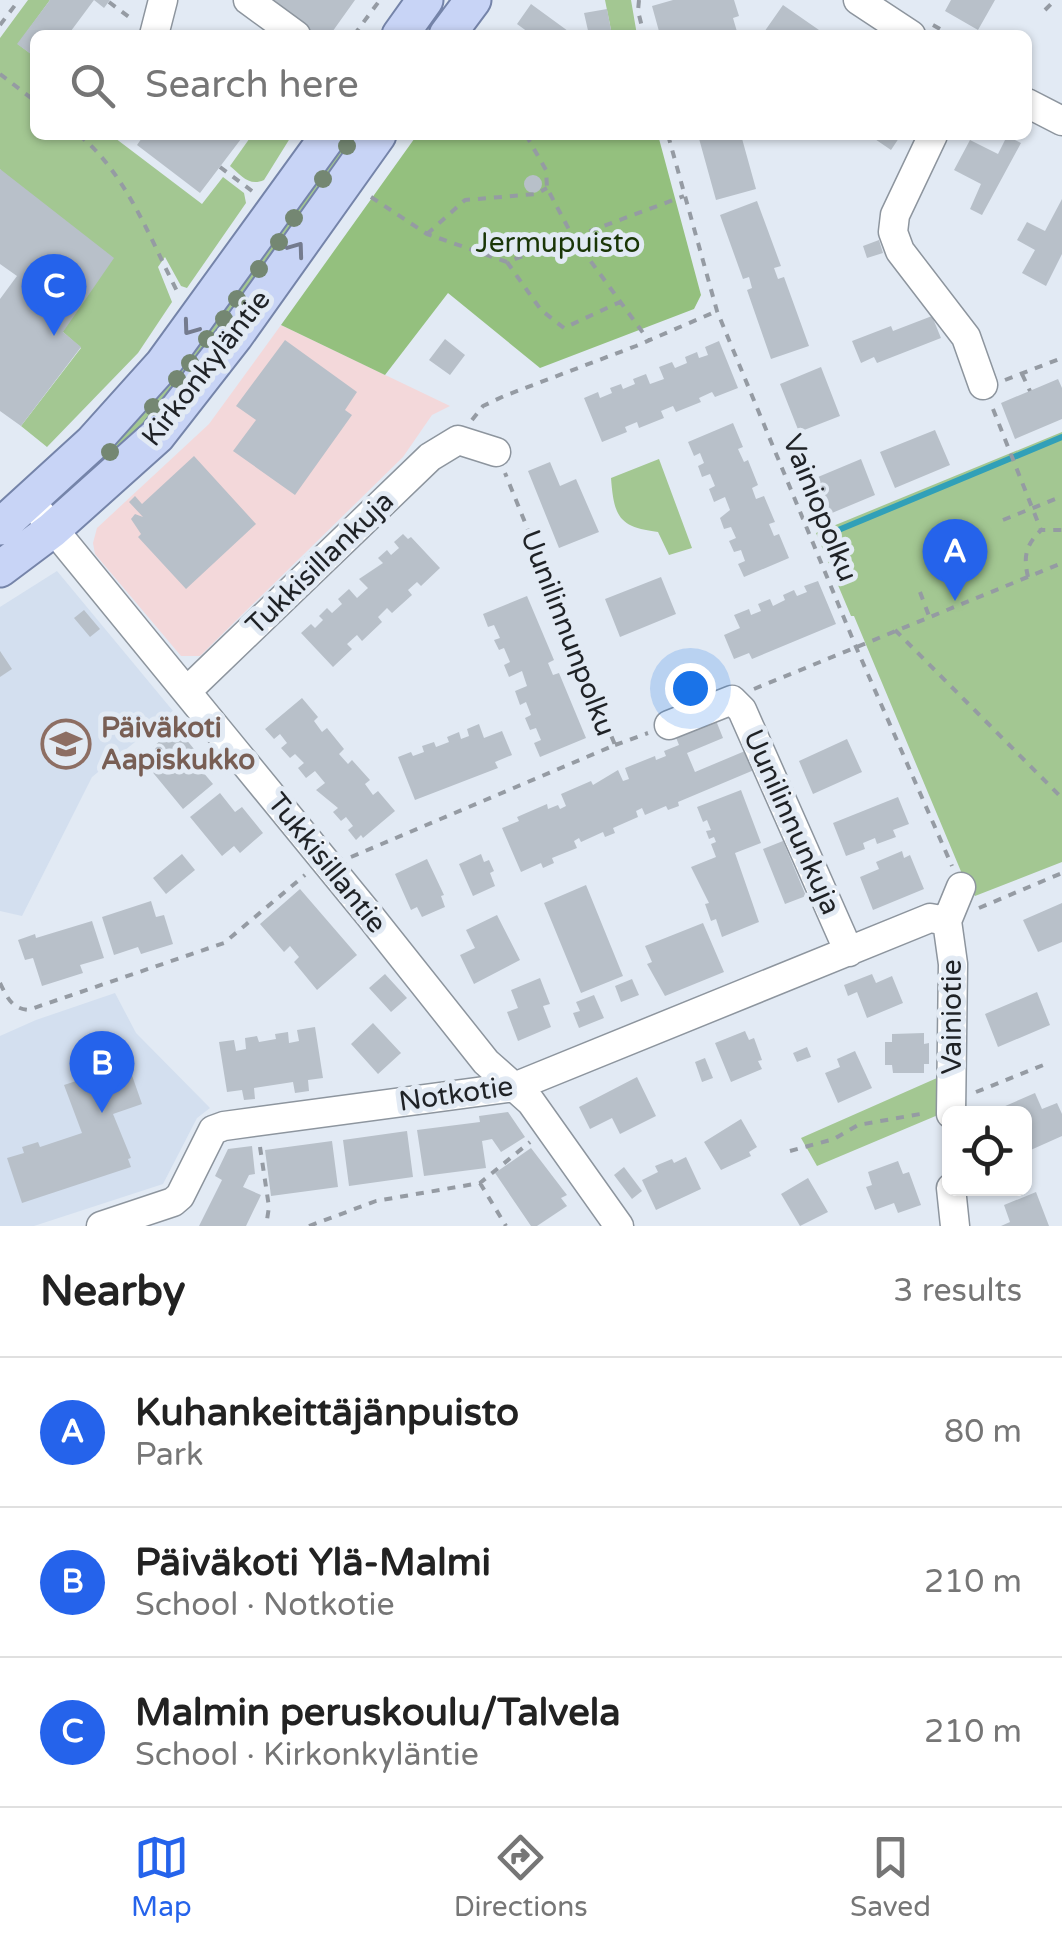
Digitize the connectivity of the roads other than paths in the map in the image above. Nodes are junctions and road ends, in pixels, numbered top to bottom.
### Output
1 (163, 0) edge
2 (248, 0) edge
3 (425, 0) edge
4 (473, 0) edge
5 (858, 0) edge
6 (155, 30) edge
7 (289, 30) edge
8 (404, 30) edge
9 (451, 30) edge
10 (903, 30) edge
11 (1032, 106) edge
12 (1062, 121) edge
13 (325, 140) edge
14 (374, 140) edge
15 (931, 140) edge
16 (983, 385) road end
17 (496, 452) road end
18 (30, 501) junction
19 (0, 528) edge
20 (52, 530) junction
21 (0, 569) edge
22 (187, 691) junction
23 (669, 724) road end
24 (960, 906) joint
25 (849, 952) junction
26 (514, 1087) junction
27 (951, 1106) edge
28 (952, 1196) edge
29 (101, 1226) edge
30 (619, 1226) edge
31 (955, 1226) edge

1 - 6 street
2 - 7 street
3 - 8 main road
4 - 9 main road
5 - 10 street
11 - 12 street
13 -> 18 main road, Kirkonkyläntie
20 -> 14 main road, Kirkonkyläntie
15 - 16 street
17 - 22 street, Tukkisillankuja
18 - 19 main road, Kirkonkyläntie
18 - 20 street, Tukkisillantie
20 - 21 main road, Kirkonkyläntie
20 - 22 street, Tukkisillantie
22 - 26 street, Tukkisillantie
23 - 25 street, Uunilinnunkuja
24 - 25 street, Notkotie
24 - 27 street, Vainiotie
25 - 26 street, Notkotie
26 - 29 street, Notkotie
26 - 30 street, Tukkisillantie
28 - 31 street

